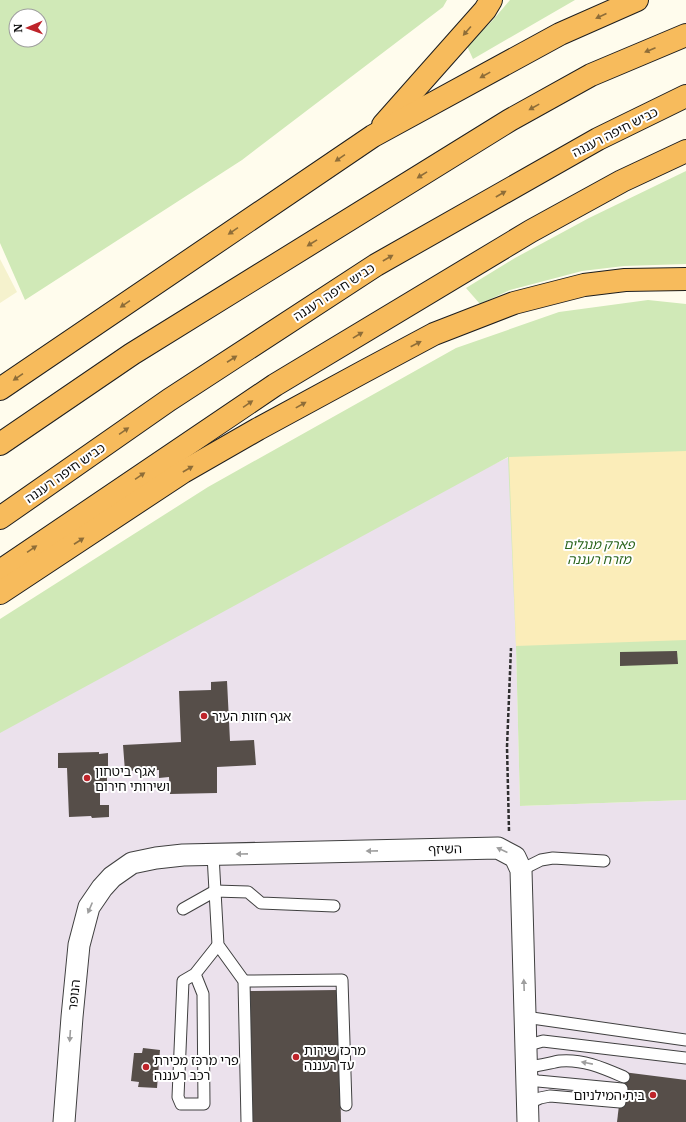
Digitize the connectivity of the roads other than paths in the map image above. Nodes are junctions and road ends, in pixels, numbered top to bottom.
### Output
1 (491, 0) edge
2 (637, 0) edge
3 (686, 35) edge
4 (686, 96) edge
5 (373, 136) junction
6 (686, 151) edge
7 (686, 279) edge
8 (0, 389) edge
9 (0, 444) edge
10 (0, 518) edge
11 (0, 571) edge
12 (0, 593) edge
13 (213, 855) junction
14 (604, 861) dead end
15 (521, 870) junction
16 (112, 877) joint
17 (215, 891) junction
18 (334, 906) dead end
19 (182, 909) dead end
20 (218, 945) junction
21 (195, 974) junction
22 (244, 980) junction
23 (525, 1018) junction
24 (686, 1040) edge
25 (525, 1046) junction
26 (686, 1058) edge
27 (526, 1073) junction
28 (624, 1077) dead end
29 (622, 1089) dead end
30 (620, 1102) dead end
31 (346, 1105) dead end
32 (527, 1113) edge
33 (64, 1122) edge
34 (247, 1122) edge

1 -> 5 highway
2 -> 5 highway
3 -> 9 highway
10 -> 4 highway, כביש חיפה רעננה
5 -> 8 highway
11 -> 6 highway
12 -> 7 highway
15 -> 13 street, השיזף
13 - 16 street, השיזף
13 - 17 lane
14 - 15 lane
23 -> 15 street
16 -> 33 street, הנופר
17 - 18 lane
17 - 19 lane
17 - 20 lane
20 - 21 lane
20 - 22 lane
21 - 21 lane
22 - 31 lane
22 - 34 lane
23 - 24 lane
23 - 25 street
25 - 26 lane
25 - 27 street
28 -> 27 lane
27 - 29 lane
27 - 32 street
30 - 32 lane

